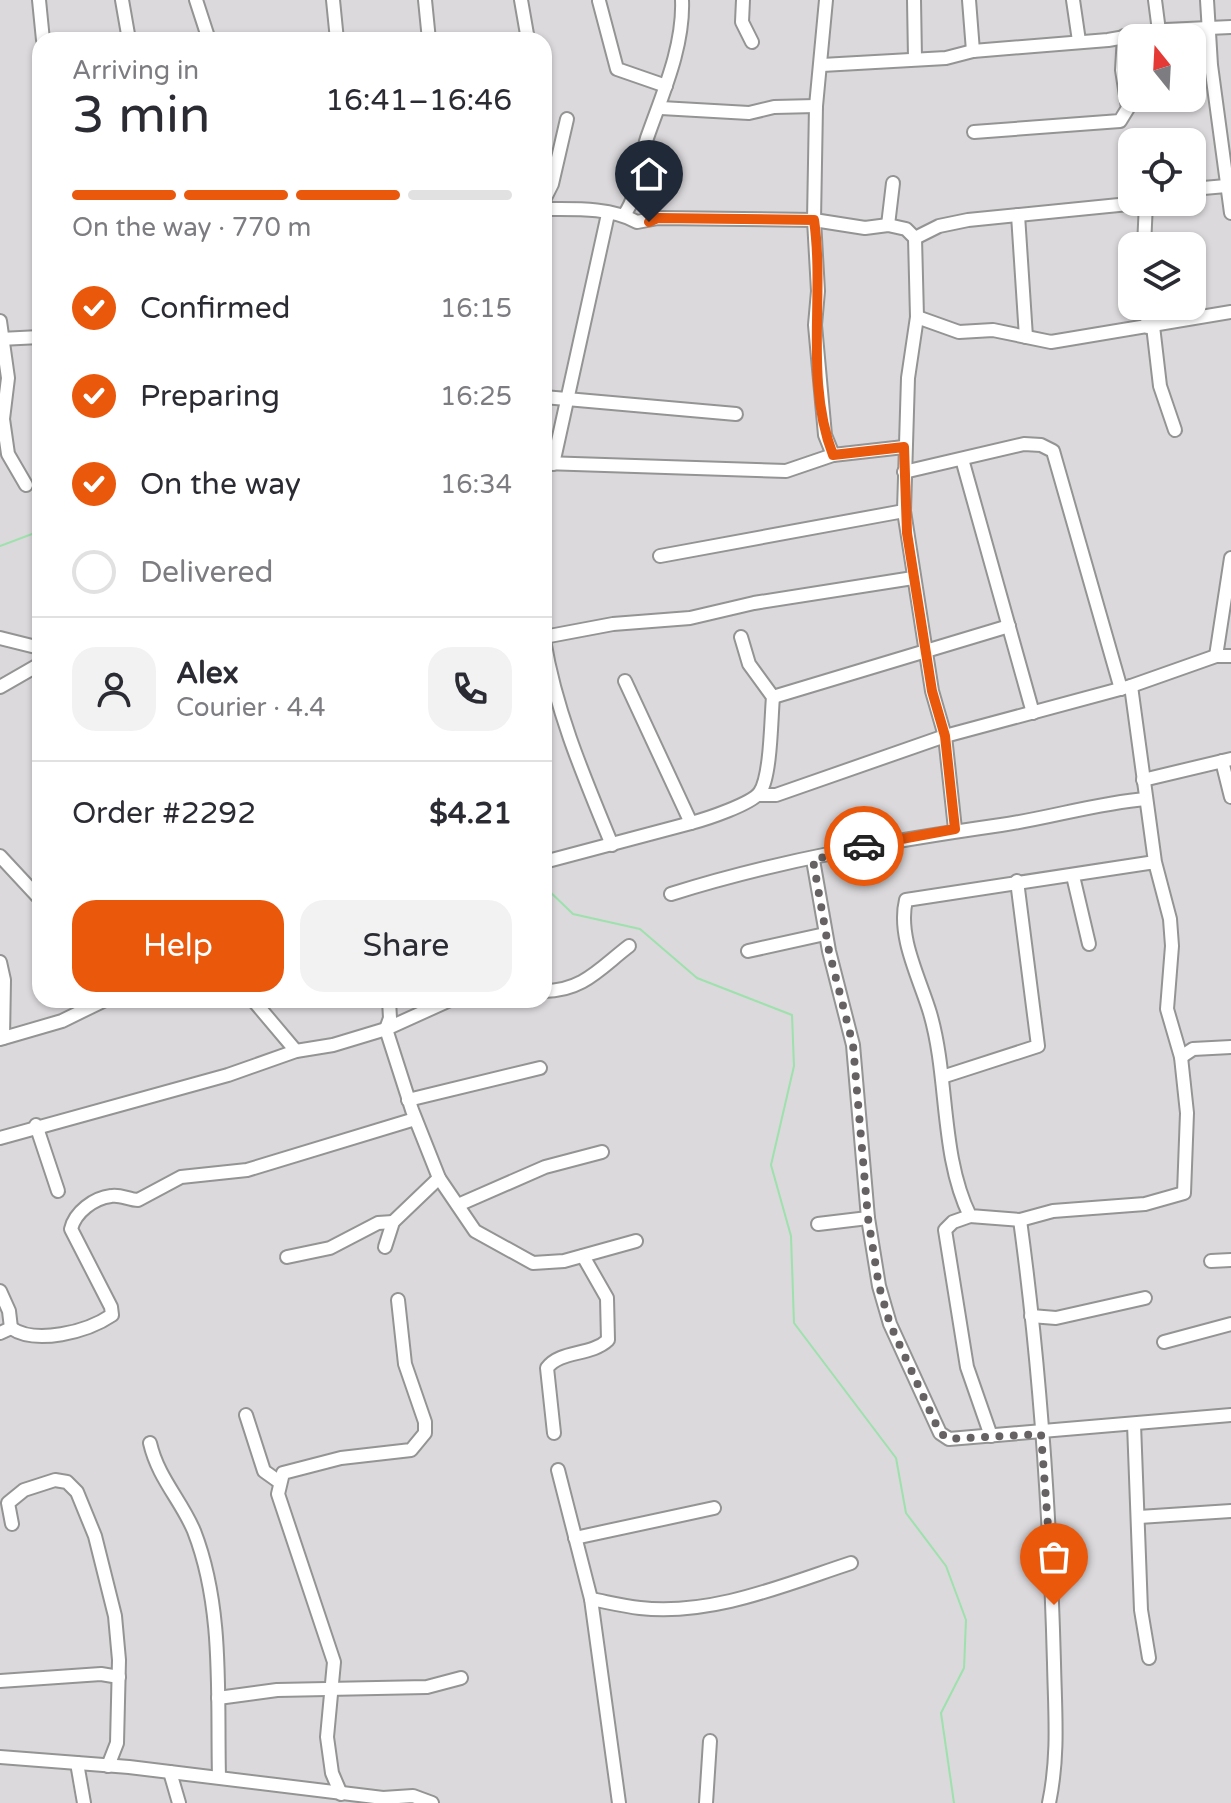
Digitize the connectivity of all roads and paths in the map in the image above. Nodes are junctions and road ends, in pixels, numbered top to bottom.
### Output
1 (39, 0) edge
2 (122, 0) edge
3 (196, 0) edge
4 (333, 0) edge
5 (425, 0) edge
6 (521, 0) edge
7 (682, 0) edge
8 (743, 0) edge
9 (826, 0) edge
10 (914, 0) edge
11 (969, 0) edge
12 (1073, 0) edge
13 (1155, 0) edge
14 (1207, 0) edge
15 (599, 1) edge
16 (1158, 24) edge
17 (1231, 27) edge
18 (1208, 29) junction
19 (42, 32) edge
20 (128, 32) edge
21 (206, 32) edge
22 (336, 32) edge
23 (428, 32) edge
24 (527, 32) edge
25 (1118, 37) edge
26 (1079, 41) junction
27 (752, 42) dead end
28 (973, 51) junction
29 (915, 58) junction
30 (822, 65) junction
31 (666, 86) junction
32 (816, 106) junction
33 (661, 108) junction
34 (1126, 112) edge
35 (567, 119) dead end
36 (974, 132) dead end
37 (893, 183) dead end
38 (552, 184) edge
39 (1226, 186) junction
40 (1206, 188) edge
41 (1118, 205) edge
42 (552, 210) edge
43 (1231, 213) edge
44 (608, 214) junction
45 (624, 215) junction
46 (1018, 215) junction
47 (814, 220) junction
48 (888, 225) junction
49 (915, 238) junction
50 (1231, 312) edge
51 (917, 317) junction
52 (1149, 320) edge
53 (0, 321) edge
54 (1150, 326) junction
55 (32, 337) edge
56 (1026, 337) junction
57 (1, 338) edge
58 (552, 398) edge
59 (567, 399) junction
60 (736, 414) dead end
61 (1175, 430) dead end
62 (904, 447) junction
63 (552, 450) edge
64 (833, 455) junction
65 (962, 459) junction
66 (552, 463) edge
67 (904, 472) junction
68 (26, 485) dead end
69 (904, 511) junction
70 (660, 556) dead end
71 (1231, 558) edge
72 (913, 578) junction
73 (1009, 626) junction
74 (552, 636) edge
75 (741, 637) dead end
76 (0, 638) edge
77 (32, 646) edge
78 (928, 650) junction
79 (1216, 656) junction
80 (1231, 656) edge
81 (32, 669) edge
82 (625, 681) dead end
83 (552, 686) edge
84 (0, 687) edge
85 (1126, 687) junction
86 (773, 697) junction
87 (1033, 713) junction
88 (945, 736) junction
89 (1227, 760) edge
90 (1143, 780) junction
91 (759, 795) junction
92 (1231, 797) edge
93 (1146, 799) junction
94 (691, 823) junction
95 (955, 829) junction
96 (612, 845) junction
97 (0, 856) edge
98 (552, 860) edge
99 (813, 860) junction
100 (1155, 862) junction
101 (1073, 876) junction
102 (1017, 881) junction
103 (32, 890) edge
104 (671, 894) dead end
105 (825, 934) junction
106 (1089, 944) dead end
107 (629, 946) dead end
108 (748, 951) dead end
109 (0, 962) edge
110 (552, 990) edge
111 (89, 1008) edge
112 (260, 1008) edge
113 (389, 1008) edge
114 (416, 1008) edge
115 (430, 1008) edge
116 (413, 1015) junction
117 (386, 1029) junction
118 (2, 1039) edge
119 (1231, 1047) edge
120 (296, 1051) junction
121 (1181, 1057) junction
122 (540, 1068) dead end
123 (942, 1077) junction
124 (408, 1100) junction
125 (415, 1119) junction
126 (36, 1125) junction
127 (0, 1138) edge
128 (602, 1152) dead end
129 (439, 1178) junction
130 (58, 1191) dead end
131 (458, 1205) junction
132 (970, 1216) junction
133 (868, 1218) junction
134 (1020, 1220) junction
135 (393, 1222) junction
136 (818, 1224) dead end
137 (636, 1241) dead end
138 (385, 1247) dead end
139 (583, 1256) junction
140 (287, 1257) dead end
141 (1231, 1260) edge
142 (1211, 1261) dead end
143 (0, 1291) edge
144 (1145, 1298) dead end
145 (398, 1300) dead end
146 (1031, 1316) junction
147 (1231, 1324) edge
148 (5, 1330) edge
149 (1164, 1342) dead end
150 (246, 1415) dead end
151 (1231, 1415) edge
152 (1134, 1424) junction
153 (554, 1433) dead end
154 (1041, 1434) junction
155 (991, 1436) junction
156 (150, 1443) dead end
157 (558, 1470) dead end
158 (278, 1481) junction
159 (714, 1508) dead end
160 (1231, 1511) edge
161 (1139, 1517) junction
162 (12, 1524) dead end
163 (575, 1538) junction
164 (851, 1563) dead end
165 (591, 1599) junction
166 (1149, 1658) dead end
167 (119, 1677) junction
168 (461, 1678) dead end
169 (0, 1681) edge
170 (331, 1691) junction
171 (218, 1698) junction
172 (710, 1741) dead end
173 (117, 1743) junction
174 (0, 1757) edge
175 (77, 1763) junction
176 (108, 1766) junction
177 (129, 1767) junction
178 (170, 1772) junction
179 (219, 1777) junction
180 (341, 1794) junction
181 (305, 1797) edge
182 (383, 1800) edge
183 (84, 1803) edge
184 (179, 1803) edge
185 (432, 1803) edge
186 (619, 1803) edge
187 (706, 1803) edge
188 (1049, 1803) edge

1 - 19 street
2 - 20 street
3 - 21 street
4 - 22 street
5 - 23 street
6 - 24 street
7 - 31 street
8 - 27 street
9 - 30 street
10 - 29 street
11 - 28 street
12 - 26 street
13 - 16 street
14 - 18 street
15 - 31 street
17 - 18 street
18 - 39 street
25 - 26 street
26 - 28 street
28 - 29 street
29 - 30 street
30 - 32 street
31 - 33 street
32 - 33 street
32 - 47 street
33 - 45 street
34 - 36 street
35 - 38 street
37 - 48 street
39 - 40 street
39 - 43 street
41 - 46 street
42 - 44 street
44 - 45 street
44 - 59 street
45 - 47 street
46 - 49 street
46 - 56 street
47 - 48 street
47 - 64 street
48 - 49 street
49 - 51 street
50 - 54 street
51 - 56 street
51 - 62 street
52 - 54 street
53 - 57 street
54 - 56 street
54 - 61 street
55 - 57 street
57 - 68 street
58 - 59 street
59 - 60 street
59 - 63 street
62 - 64 street
62 - 67 street
64 - 66 street
65 - 67 street
65 - 73 street
65 - 85 street
67 - 69 street
69 - 70 street
69 - 72 street
71 - 79 street
72 - 74 street
72 - 78 street
73 - 78 street
73 - 87 street
75 - 86 street
76 - 77 street
78 - 86 street
78 - 88 street
79 - 80 street
79 - 85 street
81 - 84 street
82 - 94 street
83 - 96 street
85 - 87 street
85 - 90 street
86 - 91 street
87 - 88 street
88 - 91 street
88 - 95 street
89 - 90 street
89 - 92 street
90 - 93 street
91 - 94 street
93 - 95 street
93 - 100 street
94 - 96 street
95 - 99 street
96 - 98 street
97 - 103 street
99 - 104 street
99 - 105 street
100 - 101 street
100 - 121 street
101 - 102 street
101 - 106 street
102 - 123 street
102 - 123 street
105 - 108 street
105 - 133 street
107 - 110 street
109 - 118 street
111 - 118 street
112 - 120 street
113 - 117 street
114 - 116 street
115 - 116 street
116 - 117 street
117 - 120 street
117 - 124 street
119 - 121 street
120 - 126 street
121 - 134 street
122 - 124 street
123 - 132 street
124 - 125 street
125 - 129 street
125 - 148 street
126 - 127 street
126 - 130 street
128 - 131 street
129 - 131 street
129 - 135 street
131 - 139 street
132 - 134 street
132 - 155 street
133 - 136 street
133 - 155 street
134 - 146 street
135 - 138 street
135 - 140 street
137 - 139 street
139 - 153 street
141 - 142 street
143 - 148 street
144 - 146 street
145 - 158 street
146 - 154 street
147 - 149 street
150 - 158 street
151 - 152 street
152 - 154 street
152 - 161 street
154 - 155 street
154 - 188 street
156 - 171 street
157 - 163 street
158 - 170 street
159 - 163 street
160 - 161 street
161 - 166 street
162 - 167 street
163 - 165 street
164 - 165 street
165 - 186 street
167 - 169 street
167 - 173 street
168 - 170 street
170 - 171 street
170 - 180 street
171 - 179 street
172 - 187 street
173 - 176 street
173 - 177 street
174 - 175 street
175 - 176 street
175 - 183 street
176 - 177 street
177 - 178 street
178 - 179 street
178 - 184 street
179 - 181 street
180 - 181 street
180 - 182 street
182 - 185 street

